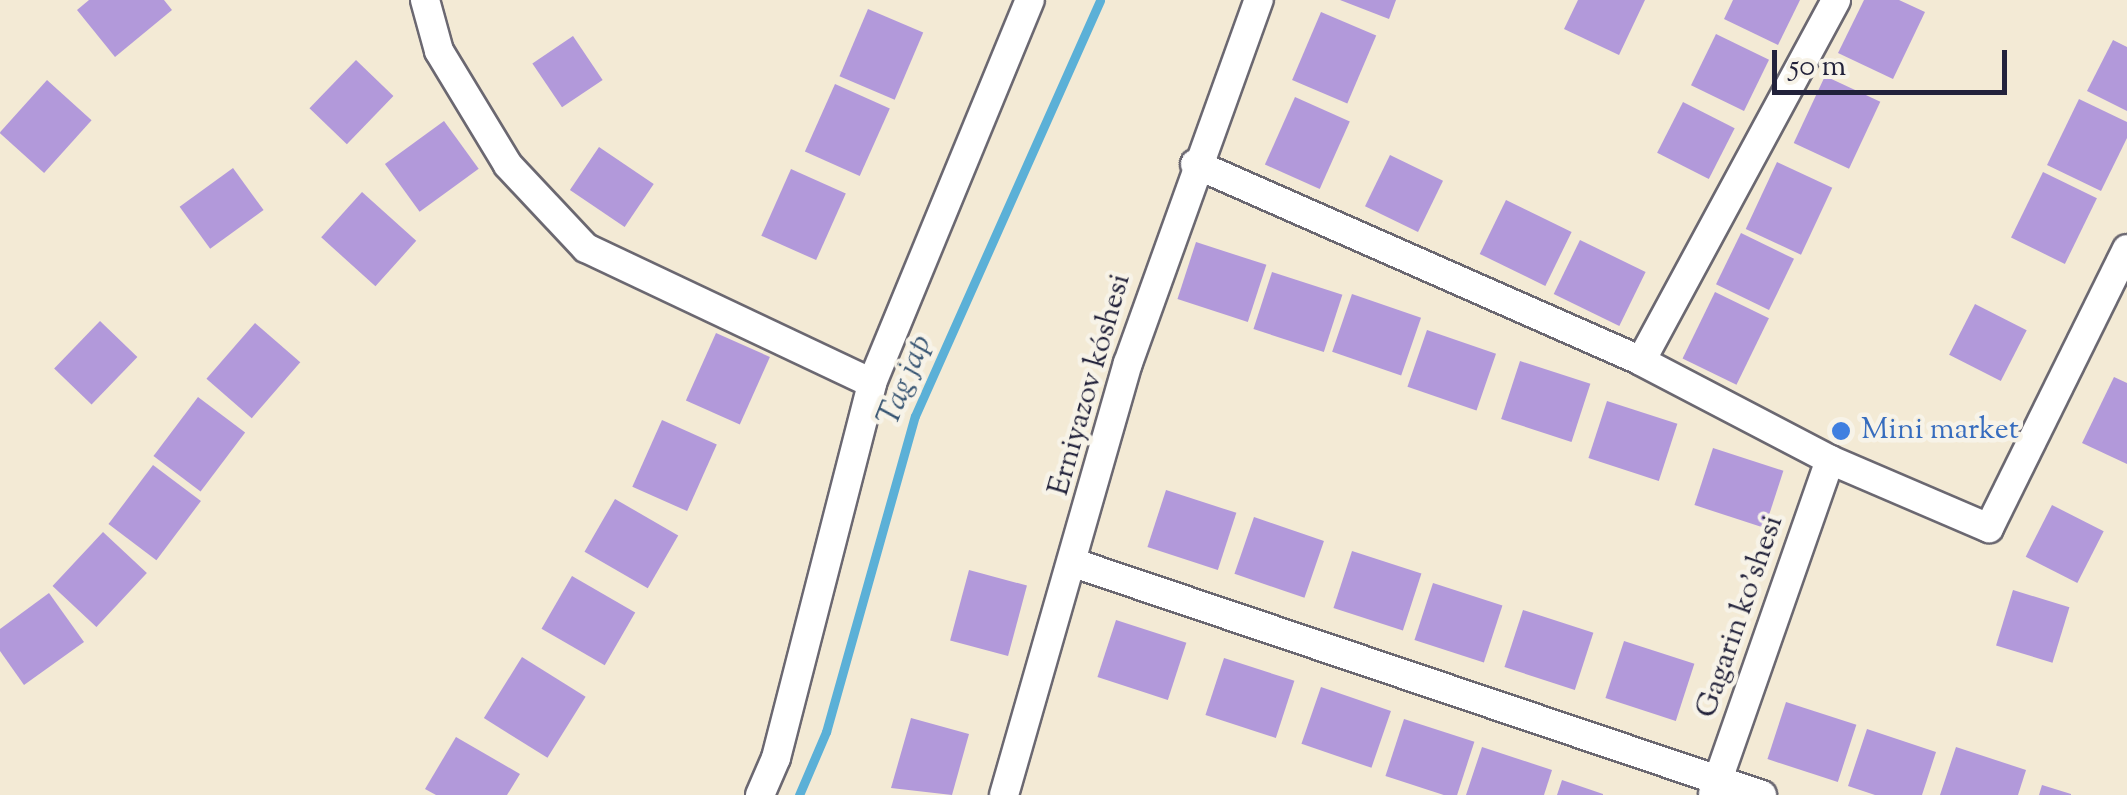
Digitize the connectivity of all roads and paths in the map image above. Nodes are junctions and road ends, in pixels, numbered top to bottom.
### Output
1 (425, 0) edge
2 (1030, 0) edge
3 (1260, 0) edge
4 (1836, 0) edge
5 (1195, 164) junction
6 (2127, 249) edge
7 (1641, 361) junction
8 (872, 383) junction
9 (1830, 460) junction
10 (1074, 563) junction
11 (1715, 787) edge
12 (760, 795) edge
13 (1004, 795) edge
14 (1762, 795) edge

1 - 8 street
2 - 8 street
3 - 5 street, Erniyazov kóshesi
4 - 7 street
5 - 7 street
5 - 10 street, Erniyazov kóshesi
6 - 9 street
7 - 9 street
8 - 12 street
9 - 11 street, Gagarin ko'shesi
10 - 11 street
10 - 13 street, Erniyazov kóshesi
11 - 14 street

